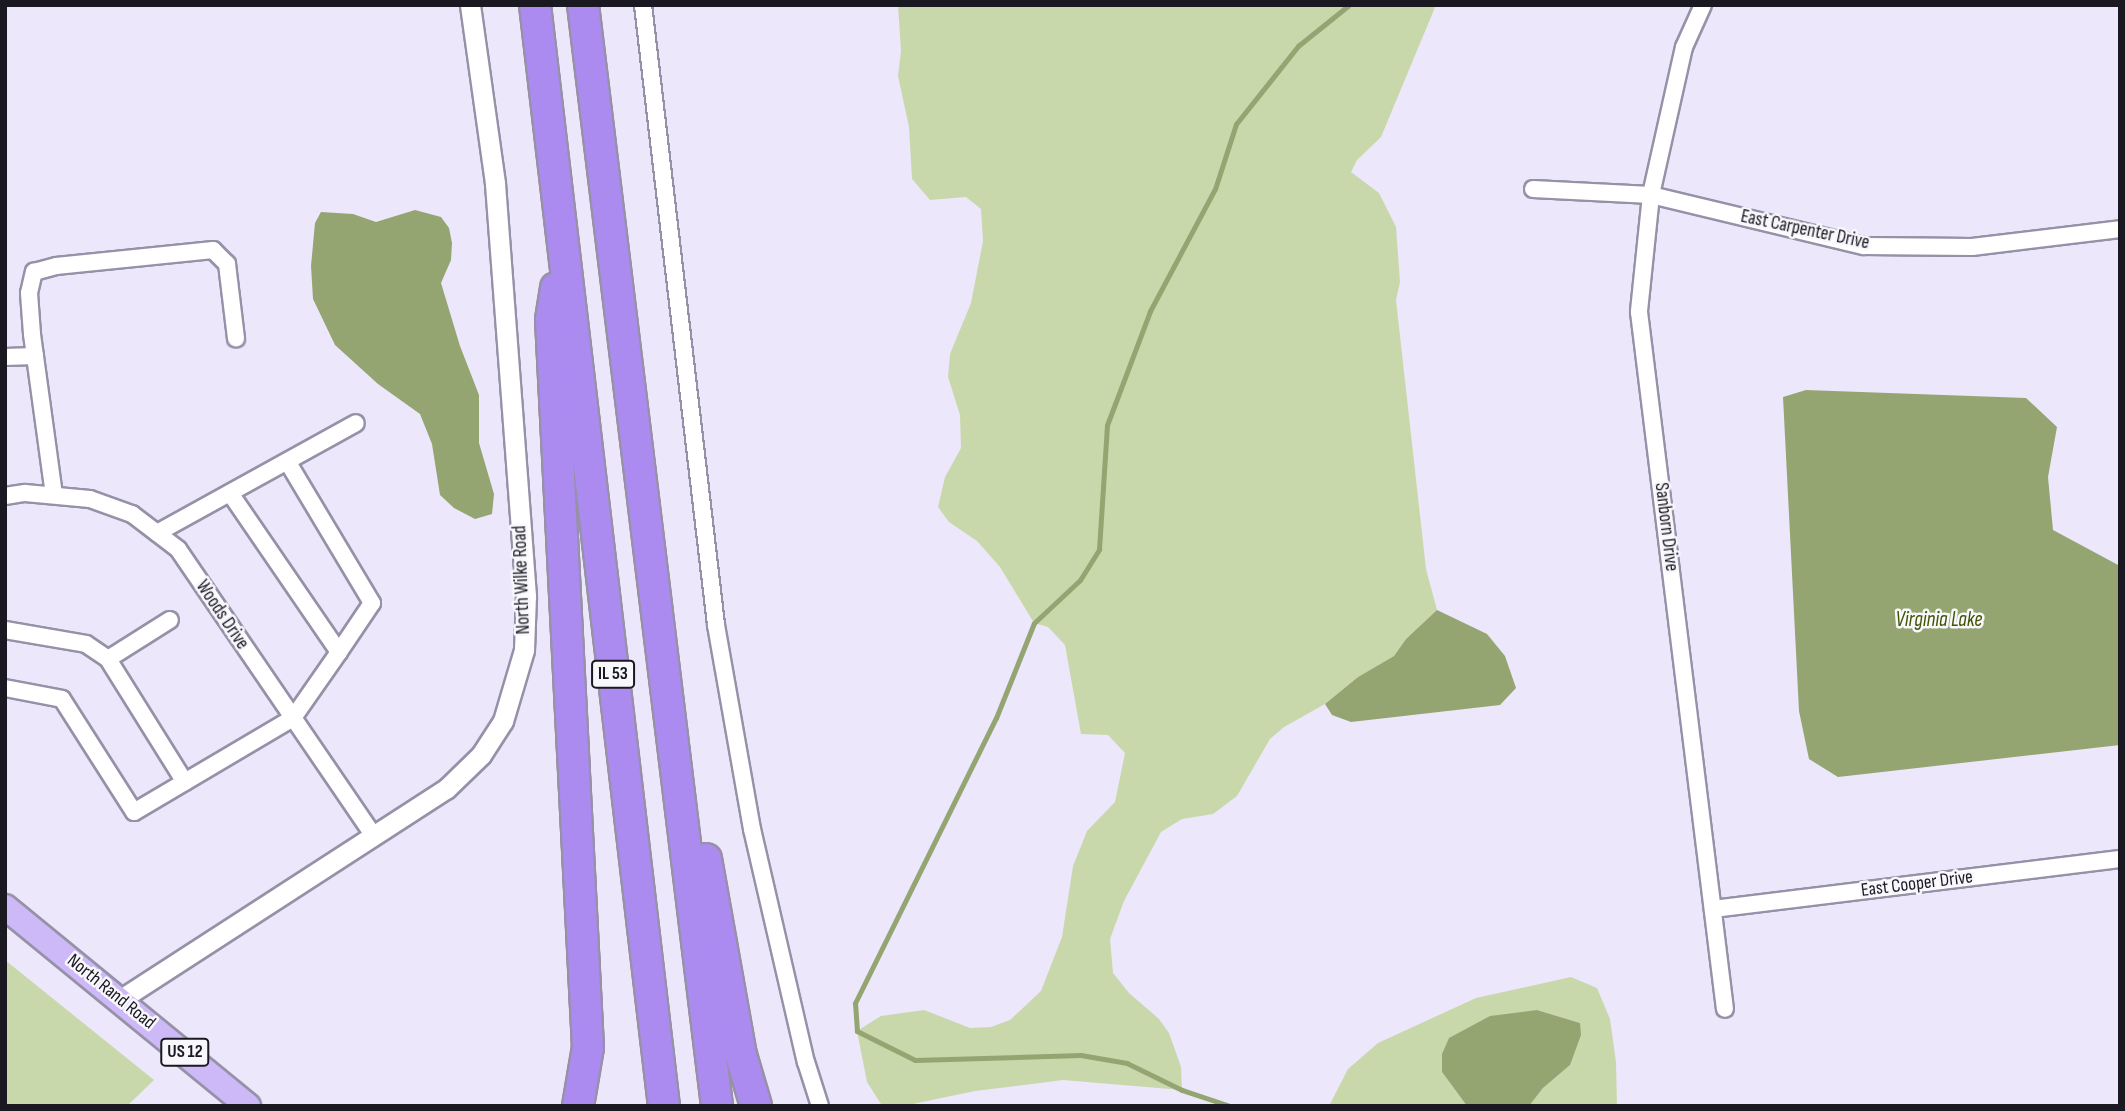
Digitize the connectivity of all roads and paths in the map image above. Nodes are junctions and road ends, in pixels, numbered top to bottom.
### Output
1 (470, 5) edge
2 (535, 5) edge
3 (583, 5) edge
4 (643, 5) edge
5 (1703, 5) edge
6 (1533, 189) dead end
7 (1651, 195) junction
8 (2120, 229) edge
9 (563, 243) junction
10 (236, 338) dead end
11 (35, 356) junction
12 (5, 357) edge
13 (356, 423) dead end
14 (286, 461) junction
15 (230, 493) junction
16 (54, 495) junction
17 (5, 496) edge
18 (647, 529) junction
19 (157, 533) junction
20 (170, 620) dead end
21 (5, 630) edge
22 (340, 652) junction
23 (108, 659) junction
24 (5, 688) edge
25 (293, 718) junction
26 (185, 782) junction
27 (373, 835) junction
28 (2120, 859) edge
29 (5, 907) edge
30 (1713, 909) junction
31 (121, 999) junction
32 (1725, 1009) dead end
33 (248, 1106) edge
34 (578, 1106) edge
35 (664, 1106) edge
36 (717, 1106) edge
37 (756, 1106) edge
38 (820, 1106) edge

1 - 27 street, North Wilke Road
2 - 9 highway, IL 53
3 - 18 highway, IL 53
4 - 38 street
5 - 7 street, Sanborn Drive
6 - 7 street, East Carpenter Drive
7 - 8 street, East Carpenter Drive
7 - 30 street, Sanborn Drive
9 - 34 highway
9 - 35 highway, IL 53
10 - 11 street
11 - 12 street
11 - 16 street
13 - 14 street
14 - 15 street
14 - 22 street
15 - 19 street
15 - 22 street
16 - 17 street, Woods Drive
16 - 19 street, Woods Drive
18 - 36 highway, IL 53
18 - 37 highway
19 - 25 street, Woods Drive
20 - 23 street
21 - 23 street
22 - 25 street
23 - 26 street
24 - 26 street
25 - 26 street
25 - 27 street, Woods Drive
27 - 31 street, North Wilke Road
28 - 30 street, East Cooper Drive
29 - 31 main road, North Rand Road / US 12
30 - 32 street, Sanborn Drive
31 - 33 main road, North Rand Road / US 12

